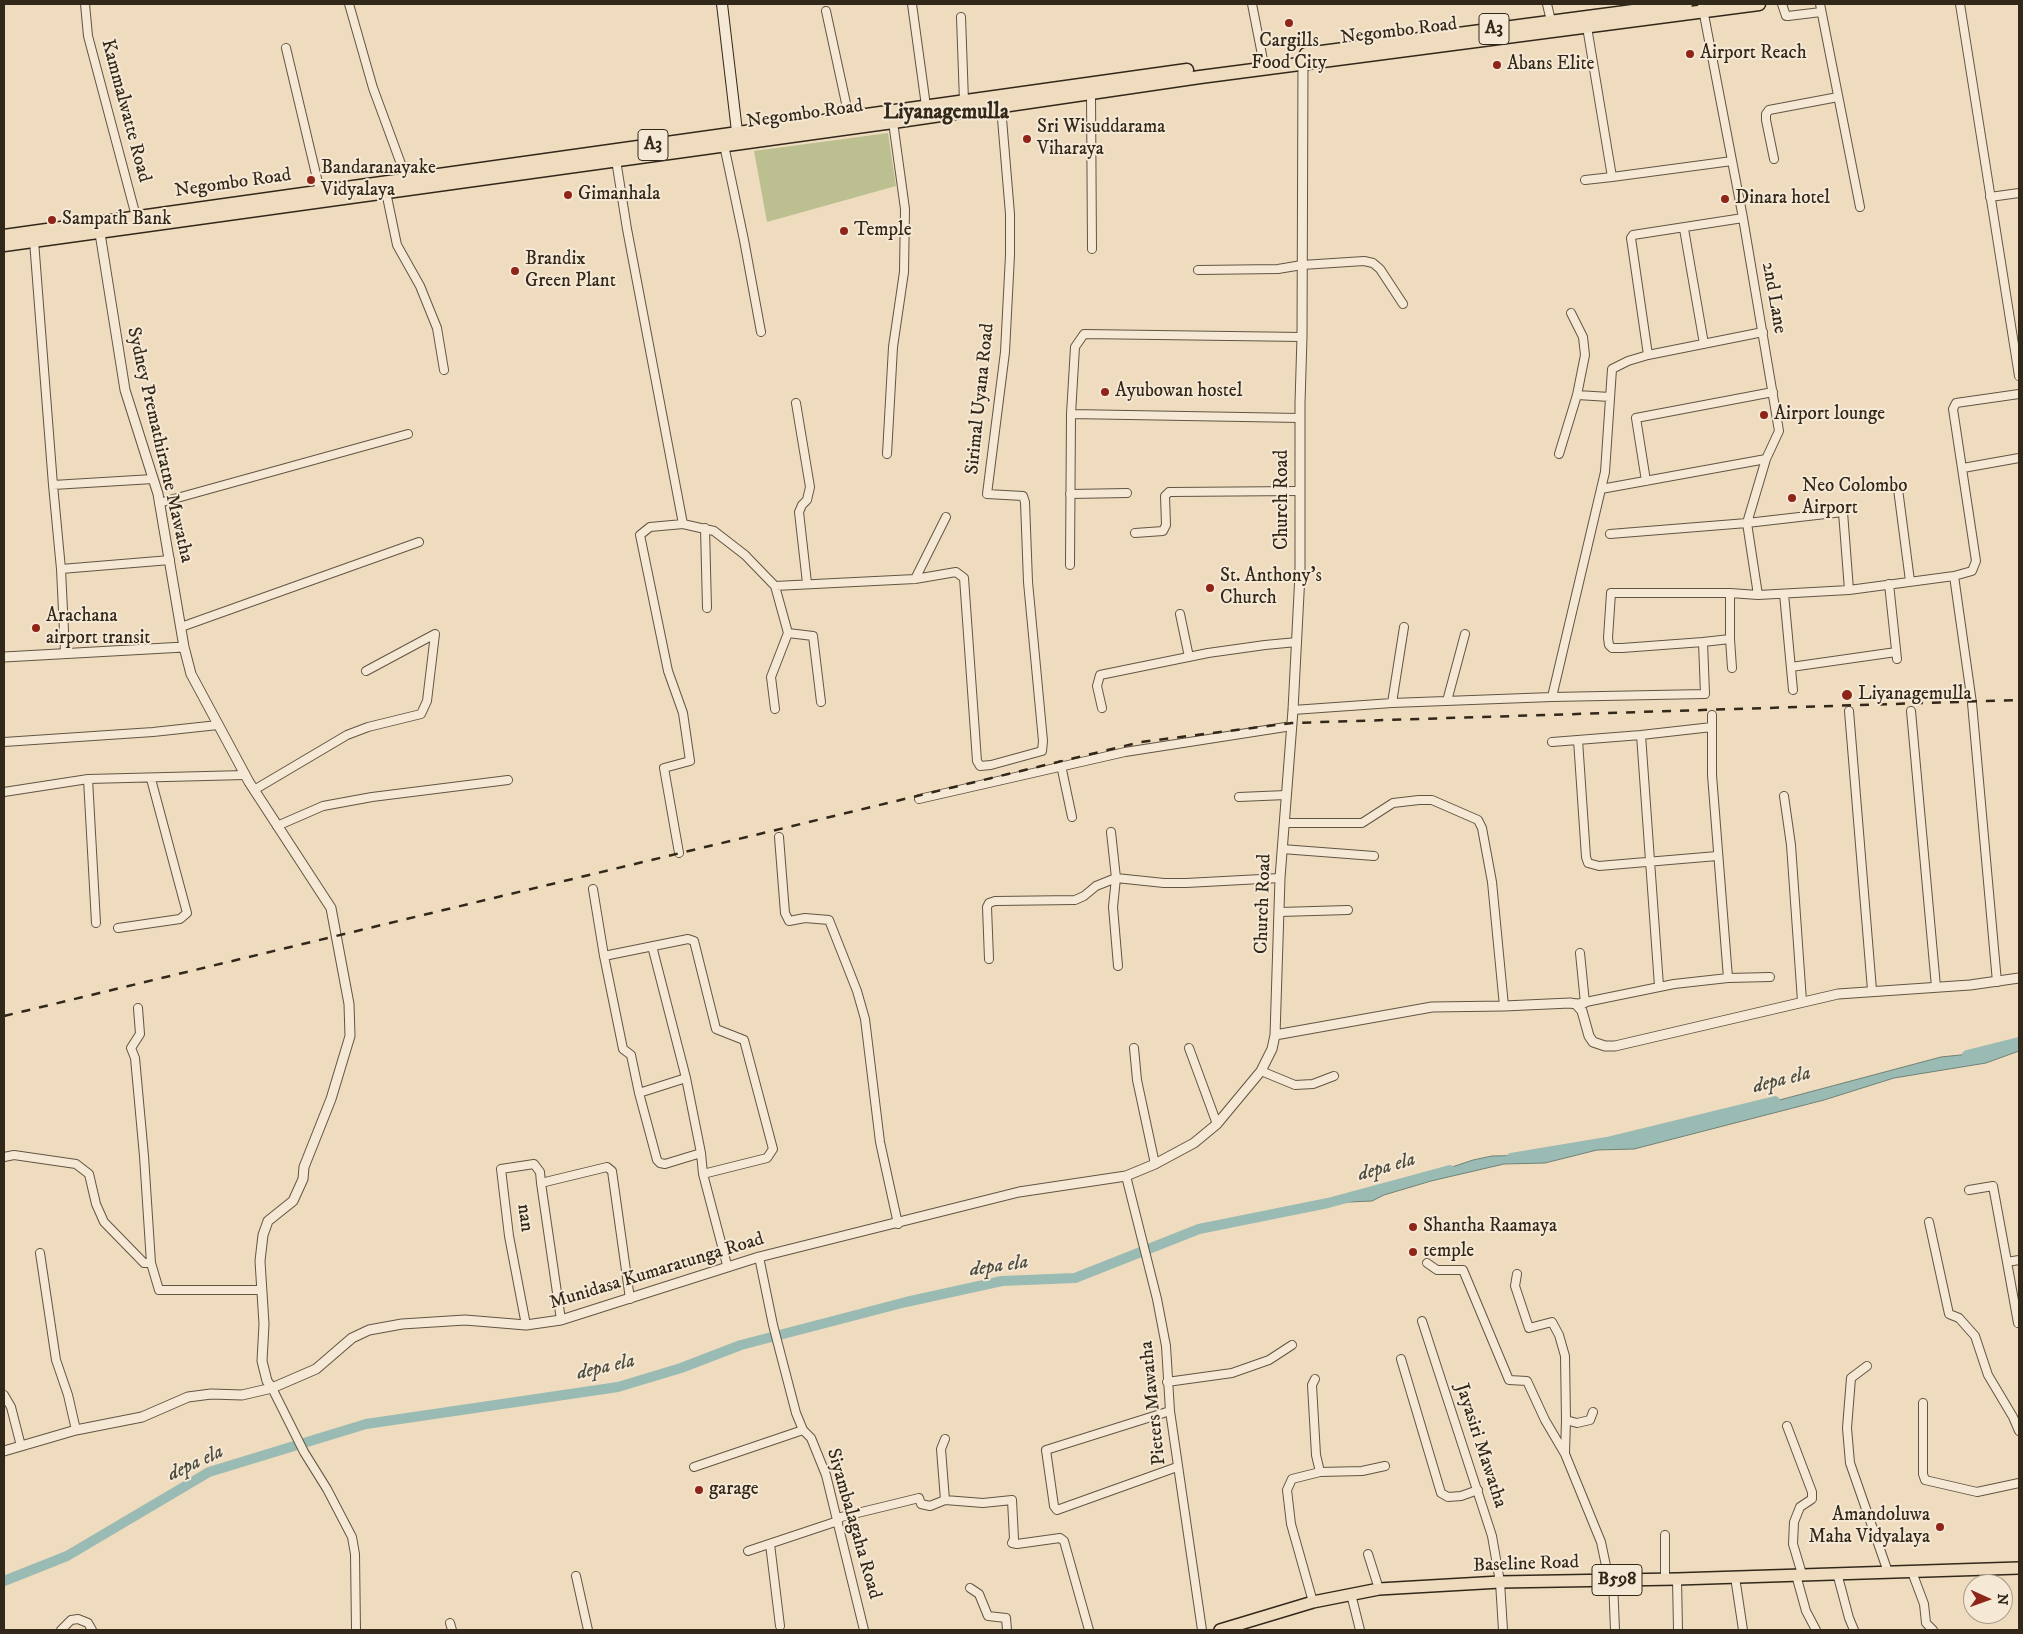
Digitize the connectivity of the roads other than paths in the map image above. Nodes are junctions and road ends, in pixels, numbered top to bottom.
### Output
1 (85, 4) edge
2 (349, 4) edge
3 (722, 4) edge
4 (912, 4) edge
5 (1252, 4) edge
6 (1547, 4) edge
7 (1686, 4) edge
8 (1759, 4) edge
9 (1782, 4) edge
10 (1960, 4) edge
11 (1644, 6) edge
12 (1702, 8) edge
13 (1820, 8) edge
14 (826, 11) dead end
15 (960, 16) dead end
16 (1551, 21) junction
17 (1587, 27) junction
18 (286, 48) dead end
19 (1302, 59) junction
20 (1263, 60) junction
21 (1091, 94) junction
22 (1838, 98) junction
23 (964, 101) junction
24 (926, 106) junction
25 (1001, 106) junction
26 (848, 117) junction
27 (893, 122) junction
28 (738, 138) junction
29 (724, 145) junction
30 (1774, 159) dead end
31 (616, 160) junction
32 (1732, 161) junction
33 (1612, 177) junction
34 (1585, 180) dead end
35 (408, 184) junction
36 (320, 191) junction
37 (386, 192) junction
38 (2019, 193) edge
39 (1990, 197) junction
40 (1860, 208) dead end
41 (1743, 218) junction
42 (137, 222) junction
43 (99, 227) junction
44 (1684, 229) junction
45 (4, 236) edge
46 (34, 241) junction
47 (4, 245) edge
48 (1092, 249) dead end
49 (1302, 265) junction
50 (1198, 270) dead end
51 (1403, 304) dead end
52 (1571, 313) dead end
53 (761, 332) dead end
54 (1763, 332) junction
55 (1302, 337) junction
56 (2017, 343) edge
57 (1704, 344) junction
58 (1648, 355) junction
59 (444, 370) dead end
60 (2019, 376) edge
61 (1774, 392) junction
62 (2019, 394) edge
63 (1577, 395) junction
64 (1610, 397) junction
65 (796, 402) dead end
66 (1071, 414) junction
67 (1300, 418) junction
68 (408, 434) dead end
69 (887, 454) dead end
70 (1560, 454) dead end
71 (2019, 458) edge
72 (1766, 459) junction
73 (1963, 468) junction
74 (153, 480) junction
75 (1646, 481) junction
76 (53, 485) junction
77 (1898, 489) dead end
78 (1601, 490) junction
79 (1300, 491) junction
80 (1127, 493) dead end
81 (1070, 494) junction
82 (159, 503) junction
83 (946, 517) dead end
84 (1747, 523) junction
85 (683, 524) junction
86 (705, 528) junction
87 (1135, 533) dead end
88 (1610, 534) dead end
89 (419, 542) dead end
90 (170, 560) junction
91 (1070, 564) dead end
92 (61, 569) junction
93 (1954, 576) junction
94 (915, 579) junction
95 (1910, 581) junction
96 (807, 583) junction
97 (1890, 584) junction
98 (775, 586) junction
99 (1848, 590) junction
100 (1730, 593) junction
101 (1784, 594) junction
102 (1758, 595) junction
103 (707, 608) dead end
104 (1180, 614) dead end
105 (181, 627) junction
106 (1404, 627) dead end
107 (788, 633) junction
108 (1464, 634) dead end
109 (1730, 639) junction
110 (1297, 642) junction
111 (1703, 642) junction
112 (184, 647) junction
113 (65, 652) junction
114 (4, 656) edge
115 (1189, 657) junction
116 (1791, 667) junction
117 (1732, 668) dead end
118 (366, 671) dead end
119 (1794, 690) dead end
120 (1552, 697) junction
121 (821, 702) dead end
122 (1392, 702) junction
123 (1447, 702) junction
124 (1102, 708) dead end
125 (775, 709) dead end
126 (1293, 710) junction
127 (1849, 711) dead end
128 (1911, 711) dead end
129 (1712, 715) dead end
130 (218, 725) junction
131 (1292, 726) junction
132 (1712, 727) junction
133 (1641, 735) junction
134 (1578, 740) junction
135 (4, 742) edge
136 (1552, 742) dead end
137 (1061, 765) junction
138 (245, 776) junction
139 (88, 779) junction
140 (151, 779) junction
141 (508, 780) dead end
142 (254, 790) junction
143 (4, 792) edge
144 (1286, 795) junction
145 (1784, 796) dead end
146 (1239, 797) dead end
147 (919, 799) dead end
148 (1072, 817) dead end
149 (1284, 822) junction
150 (277, 826) junction
151 (1111, 832) dead end
152 (779, 837) dead end
153 (1282, 849) junction
154 (679, 854) dead end
155 (1374, 856) dead end
156 (1718, 856) junction
157 (1650, 861) junction
158 (1116, 878) junction
159 (1280, 878) junction
160 (592, 889) dead end
161 (1348, 910) dead end
162 (1280, 912) junction
163 (96, 923) dead end
164 (118, 928) dead end
165 (652, 946) junction
166 (1580, 953) dead end
167 (604, 956) junction
168 (989, 960) dead end
169 (1118, 966) dead end
170 (1770, 977) dead end
171 (1728, 978) junction
172 (2019, 978) edge
173 (1997, 982) junction
174 (1659, 986) junction
175 (1936, 987) junction
176 (1872, 990) junction
177 (1802, 1001) junction
178 (1580, 1003) junction
179 (1504, 1006) junction
180 (138, 1008) dead end
181 (1275, 1036) junction
182 (1134, 1048) dead end
183 (1189, 1048) dead end
184 (1261, 1071) junction
185 (1334, 1076) dead end
186 (686, 1078) junction
187 (639, 1093) junction
188 (1217, 1124) junction
189 (701, 1153) junction
190 (4, 1157) edge
191 (1156, 1164) junction
192 (703, 1174) junction
193 (1126, 1176) junction
194 (541, 1183) junction
195 (1969, 1190) dead end
196 (1929, 1222) dead end
197 (898, 1224) junction
198 (40, 1254) dead end
199 (759, 1256) junction
200 (2019, 1260) edge
201 (2007, 1262) junction
202 (151, 1263) junction
203 (1427, 1263) dead end
204 (727, 1266) junction
205 (1517, 1274) dead end
206 (262, 1290) junction
207 (630, 1299) junction
208 (562, 1320) junction
209 (1422, 1320) dead end
210 (2018, 1323) dead end
211 (526, 1325) junction
212 (1292, 1345) dead end
213 (1401, 1359) dead end
214 (1866, 1366) dead end
215 (1315, 1379) dead end
216 (1167, 1382) junction
217 (272, 1388) junction
218 (4, 1395) edge
219 (1924, 1403) dead end
220 (1170, 1411) junction
221 (1593, 1412) dead end
222 (1566, 1420) junction
223 (1787, 1426) dead end
224 (76, 1430) junction
225 (803, 1430) junction
226 (2019, 1432) edge
227 (946, 1440) dead end
228 (21, 1446) junction
229 (4, 1451) edge
230 (1565, 1454) junction
231 (1385, 1466) dead end
232 (694, 1467) dead end
233 (1177, 1467) junction
234 (1320, 1472) junction
235 (2019, 1483) edge
236 (1478, 1490) junction
237 (945, 1500) junction
238 (837, 1520) junction
239 (1665, 1535) dead end
240 (770, 1544) junction
241 (748, 1551) dead end
242 (1368, 1554) dead end
243 (2019, 1568) edge
244 (1888, 1572) junction
245 (1912, 1572) junction
246 (1837, 1573) junction
247 (1799, 1574) junction
248 (576, 1576) dead end
249 (1735, 1577) junction
250 (1665, 1579) junction
251 (1677, 1579) junction
252 (1611, 1580) junction
253 (1500, 1582) junction
254 (970, 1588) dead end
255 (1379, 1589) junction
256 (1351, 1594) junction
257 (1313, 1602) junction
258 (780, 1626) dead end
259 (61, 1630) edge
260 (92, 1630) edge
261 (356, 1630) edge
262 (588, 1630) edge
263 (864, 1630) edge
264 (1007, 1630) edge
265 (1089, 1630) edge
266 (1202, 1630) edge
267 (1220, 1630) edge
268 (1360, 1630) edge
269 (1503, 1630) edge
270 (1615, 1630) edge
271 (1678, 1630) edge
272 (1743, 1630) edge
273 (1816, 1630) edge
274 (1854, 1630) edge
275 (1933, 1630) edge

1 - 42 street, Kammalwatte Road
2 - 35 street
3 - 28 main road
4 - 24 street
5 - 20 street
6 - 16 street
7 - 11 highway, Negombo Road / A3
8 - 12 highway, Negombo Road / A3
9 - 13 street
10 - 39 street
11 - 16 highway, Negombo Road / A3
12 - 17 highway, Negombo Road / A3
12 - 32 street, 2nd Lane
13 - 22 street
14 - 26 street
15 - 23 street
16 - 19 highway, Negombo Road / A3
17 - 19 highway, Negombo Road / A3
17 - 33 street
18 - 36 street
19 - 20 highway, Negombo Road / A3
19 - 21 highway, Negombo Road / A3
19 - 49 street, Church Road
20 - 23 highway, Negombo Road / A3
21 - 25 highway, Negombo Road / A3
21 - 48 street
22 - 30 street
22 - 40 street
23 - 24 highway, Negombo Road / A3
24 - 26 highway, Negombo Road / A3
25 - 27 highway, Negombo Road / A3
25 - 94 street, Sirimal Uyana Road
26 - 28 highway, Negombo Road / A3
27 - 28 highway, Negombo Road / A3
27 - 69 street
28 - 29 highway, Negombo Road / A3
28 - 35 highway, Negombo Road / A3
29 - 31 highway, Negombo Road / A3
29 - 53 street
31 - 35 highway, Negombo Road / A3
31 - 85 street
32 - 33 street
32 - 41 street, 2nd Lane
33 - 34 street
35 - 36 highway, Negombo Road / A3
35 - 37 highway, Negombo Road / A3
36 - 42 highway, Negombo Road / A3
37 - 42 highway, Negombo Road / A3
37 - 59 street
38 - 39 street
39 - 56 street
41 - 44 street
41 - 54 street, 2nd Lane
42 - 43 highway, Negombo Road / A3
43 - 45 highway, Negombo Road / A3
43 - 46 highway, Negombo Road / A3
43 - 74 street, Sydney Premathiratne Mawatha
44 - 57 street
44 - 58 street
46 - 47 highway, Negombo Road / A3
46 - 76 street
49 - 50 street
49 - 51 street
49 - 55 street, Church Road
52 - 63 street
54 - 57 street
54 - 61 street, 2nd Lane
55 - 66 street
55 - 67 street, Church Road
56 - 60 street
57 - 58 street
58 - 64 street
61 - 72 street, 2nd Lane
61 - 75 street
62 - 73 street
63 - 64 street
63 - 70 street
64 - 78 street
65 - 96 street
66 - 67 street
66 - 81 street
67 - 79 street, Church Road
68 - 82 street
71 - 73 street
72 - 75 street
72 - 84 street, 2nd Lane
73 - 93 street
74 - 76 street
74 - 82 street, Sydney Premathiratne Mawatha
75 - 78 street
76 - 92 street
77 - 95 street
78 - 120 street
79 - 87 street
79 - 110 street, Church Road
80 - 81 street
81 - 91 street
82 - 90 street, Sydney Premathiratne Mawatha
83 - 94 street
84 - 88 street
84 - 99 street
84 - 102 street, 2nd Lane
85 - 86 street
85 - 154 street
86 - 98 street
86 - 103 street
89 - 105 street
90 - 92 street
90 - 105 street, Sydney Premathiratne Mawatha
92 - 113 street
93 - 95 street
93 - 173 street
94 - 96 street
95 - 97 street
96 - 98 street
97 - 99 street
97 - 116 street
98 - 107 street
99 - 101 street
100 - 102 street
100 - 109 street
100 - 111 street
101 - 102 street
101 - 116 street
104 - 115 street
105 - 112 street, Sydney Premathiratne Mawatha
106 - 122 street
107 - 121 street
107 - 125 street
108 - 123 street
109 - 111 street
109 - 117 street
110 - 115 street
110 - 126 street, Church Road
111 - 120 street
112 - 113 street
112 - 130 street, Sydney Premathiratne Mawatha
113 - 114 street
115 - 124 street
116 - 119 street
118 - 142 street
120 - 123 street
122 - 123 street
122 - 126 street
126 - 131 street, Church Road
127 - 176 street
128 - 175 street
129 - 132 street
130 - 135 street
130 - 138 street, Sydney Premathiratne Mawatha
131 - 137 street
131 - 144 street, Church Road
132 - 133 street
132 - 156 street
133 - 134 street
133 - 157 street
134 - 136 street
134 - 157 street
137 - 147 street
137 - 148 street
138 - 140 street
138 - 142 street, Sydney Premathiratne Mawatha
139 - 140 street
139 - 143 street
139 - 163 street
140 - 164 street
141 - 150 street
142 - 150 street, Sydney Premathiratne Mawatha
144 - 146 street
144 - 149 street, Church Road
145 - 177 street
149 - 153 street, Church Road
149 - 179 street
150 - 206 street, Sydney Premathiratne Mawatha
151 - 158 street
152 - 197 street
153 - 155 street
153 - 159 street, Church Road
156 - 157 street
156 - 171 street
157 - 174 street
158 - 159 street
158 - 168 street
158 - 169 street
159 - 162 street, Church Road
160 - 167 street
161 - 162 street
162 - 181 street, Church Road
165 - 167 street
165 - 186 street
165 - 192 street
166 - 178 street
167 - 187 street
170 - 171 street
171 - 174 street
172 - 173 street
173 - 175 street
174 - 178 street
175 - 176 street
176 - 177 street
177 - 178 street
178 - 179 street
179 - 181 street
180 - 202 street
181 - 184 street, Munidasa Kumaratunga Road
182 - 191 street
183 - 188 street
184 - 185 street
184 - 188 street, Munidasa Kumaratunga Road
186 - 187 street
186 - 189 street
187 - 189 street
188 - 191 street, Munidasa Kumaratunga Road
189 - 192 street
190 - 202 street
191 - 193 street, Munidasa Kumaratunga Road
192 - 204 street
193 - 197 street, Munidasa Kumaratunga Road
193 - 216 street, Pieters Mawatha
194 - 207 street
194 - 208 street
194 - 211 street, nan
195 - 201 street
196 - 226 street
197 - 199 street, Munidasa Kumaratunga Road
198 - 224 street
199 - 204 street, Munidasa Kumaratunga Road
199 - 225 street, Siyambalagaha Road
200 - 201 street
201 - 210 street
202 - 206 street
203 - 230 street
204 - 207 street, Munidasa Kumaratunga Road
205 - 222 street
206 - 217 street, Sydney Premathiratne Mawatha
207 - 208 street, Munidasa Kumaratunga Road
208 - 211 street, Munidasa Kumaratunga Road
209 - 236 street, Jayasiri Mawatha
211 - 217 street, Munidasa Kumaratunga Road
212 - 216 street
213 - 236 street
214 - 244 street
215 - 234 street
216 - 220 street, Pieters Mawatha
217 - 224 street, Munidasa Kumaratunga Road
217 - 261 street
218 - 228 street
219 - 235 street
220 - 233 street, Pieters Mawatha
220 - 233 street
221 - 222 street
222 - 230 street
223 - 247 street
224 - 228 street, Munidasa Kumaratunga Road
225 - 232 street
225 - 238 street, Siyambalagaha Road
227 - 237 street
228 - 229 street, Munidasa Kumaratunga Road
230 - 252 street
231 - 234 street
233 - 266 street, Pieters Mawatha
234 - 257 street
236 - 253 street, Jayasiri Mawatha
237 - 238 street
237 - 265 street
238 - 240 street
238 - 263 street, Siyambalagaha Road
239 - 250 street
240 - 241 street
240 - 258 street
242 - 255 street
243 - 245 main road, Baseline Road / B598
244 - 245 main road, Baseline Road / B598
244 - 246 main road, Baseline Road / B598
245 - 275 street
246 - 247 main road, Baseline Road / B598
246 - 274 street
247 - 249 main road, Baseline Road / B598
247 - 273 street
248 - 262 street
249 - 251 main road, Baseline Road / B598
249 - 272 street
250 - 251 main road, Baseline Road / B598
250 - 252 main road, Baseline Road / B598
251 - 271 street
252 - 253 main road, Baseline Road / B598
252 - 270 street
253 - 255 main road, Baseline Road / B598
253 - 269 street, Jayasiri Mawatha
254 - 264 street
255 - 256 main road, Baseline Road / B598
256 - 257 main road, Baseline Road / B598
256 - 268 street
257 - 267 main road, Baseline Road / B598
259 - 260 street

